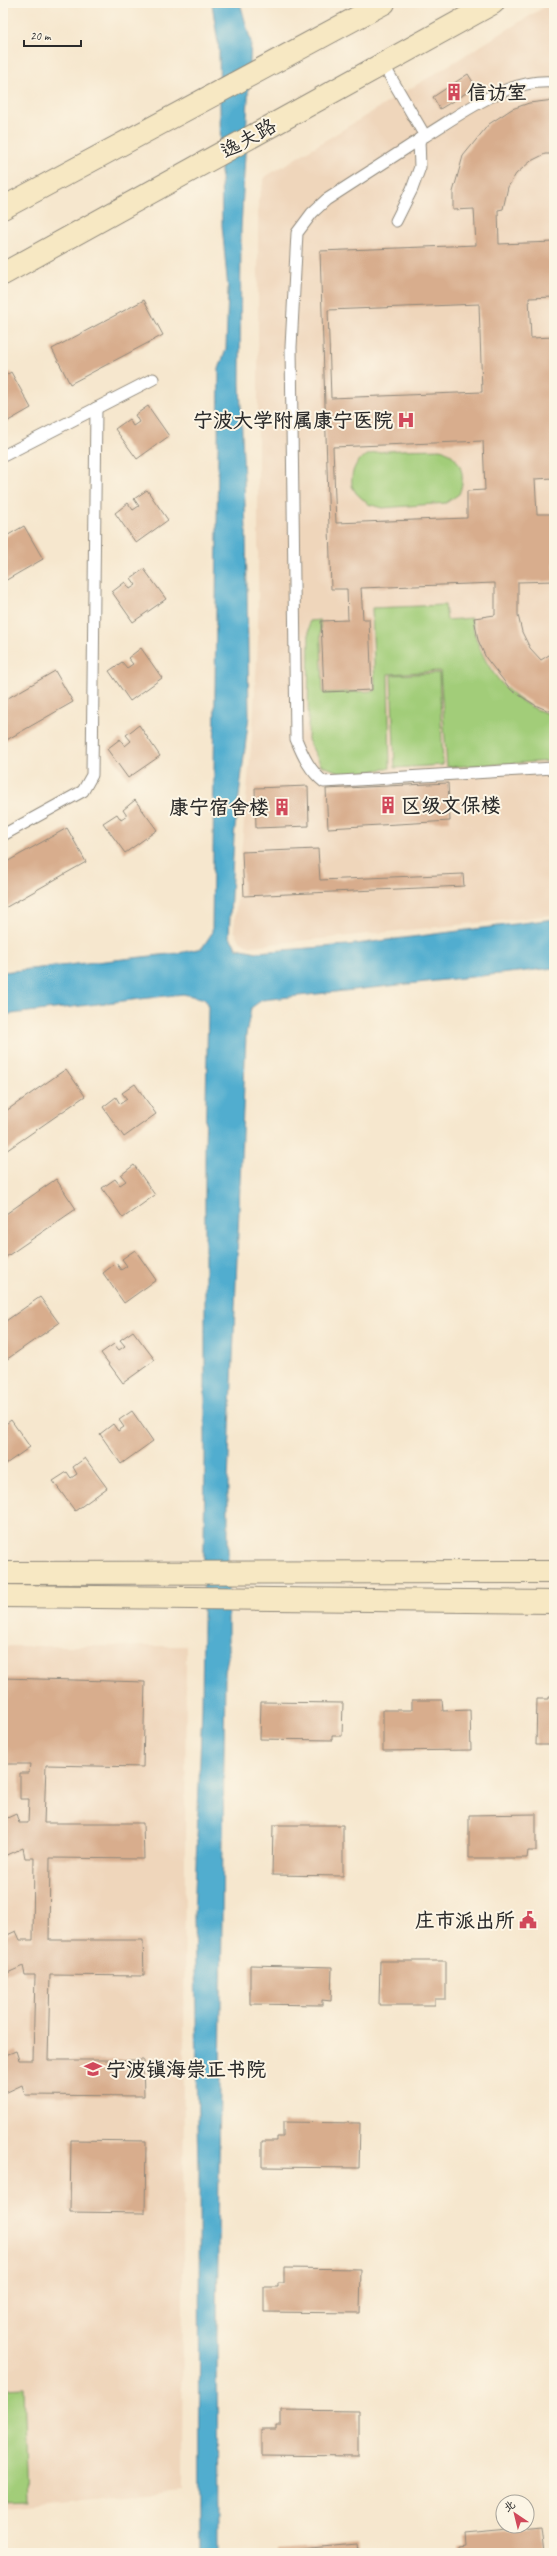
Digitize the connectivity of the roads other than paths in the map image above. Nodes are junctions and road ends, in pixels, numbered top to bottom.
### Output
1 (384, 3) edge
2 (493, 3) edge
3 (383, 64) junction
4 (554, 82) edge
5 (422, 138) junction
6 (3, 208) edge
7 (396, 221) dead end
8 (3, 274) edge
9 (153, 379) dead end
10 (96, 408) junction
11 (3, 456) edge
12 (554, 768) edge
13 (3, 835) edge
14 (554, 1572) edge
15 (3, 1573) edge
16 (3, 1596) edge
17 (554, 1602) edge

1 - 6 street
2 - 3 street, 逸夫路
3 - 5 lane
3 - 8 street, 逸夫路
4 - 5 lane
5 - 7 lane
5 - 12 lane
9 - 10 lane
10 - 11 lane
10 - 13 lane
14 - 15 street
16 - 17 street

